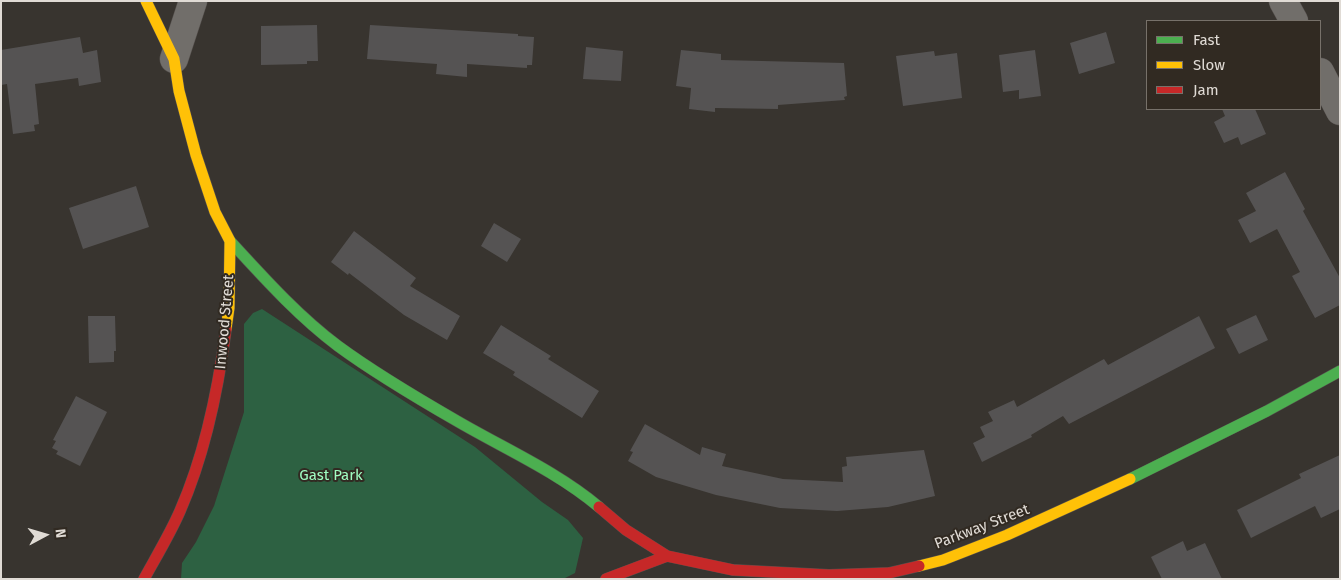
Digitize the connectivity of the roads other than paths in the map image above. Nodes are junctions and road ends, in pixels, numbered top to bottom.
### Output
1 (146, 1) edge
2 (193, 1) edge
3 (1284, 1) edge
4 (1294, 20) edge
5 (174, 59) junction
6 (1321, 74) edge
7 (1340, 111) edge
8 (230, 241) junction
9 (1340, 371) edge
10 (668, 556) junction
11 (144, 579) edge
12 (606, 579) edge

1 - 5 street, Inwood Street
2 - 5 street, Inwood Street
3 - 4 street
5 - 8 street, Inwood Street
6 - 7 street
8 - 10 street
8 - 11 street, Inwood Street
9 - 10 street, Parkway Street
10 - 12 street

